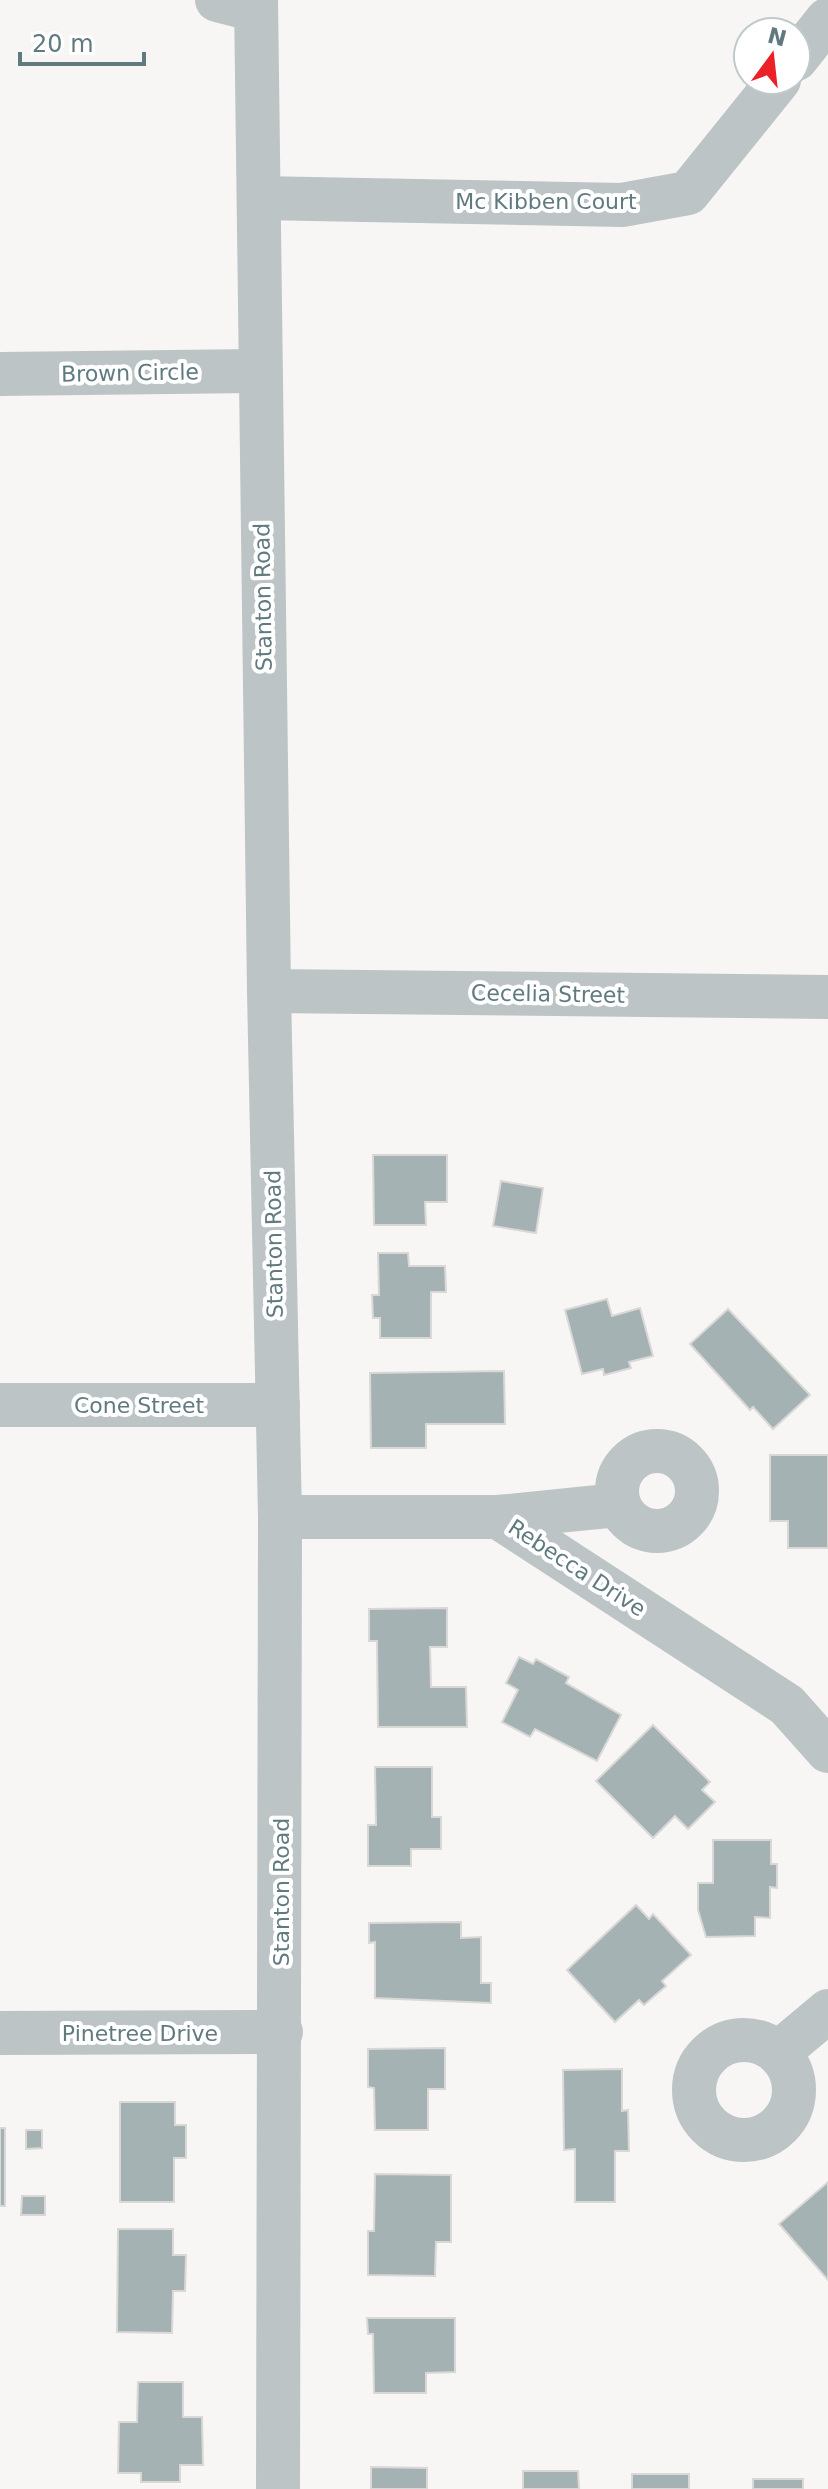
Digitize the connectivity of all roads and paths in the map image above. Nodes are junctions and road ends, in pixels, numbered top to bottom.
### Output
1 (243, 3) edge
2 (827, 20) edge
3 (812, 39) edge
4 (766, 96) edge
5 (259, 198) junction
6 (260, 371) junction
7 (0, 374) edge
8 (269, 991) junction
9 (828, 997) edge
10 (0, 1405) edge
11 (278, 1405) junction
12 (618, 1505) dead end
13 (280, 1517) junction
14 (498, 1517) junction
15 (828, 1751) edge
16 (828, 2011) edge
17 (281, 2032) junction
18 (0, 2033) edge
19 (778, 2053) dead end
20 (278, 2489) edge

1 - 5 street, Stanton Road
2 - 3 street
4 - 5 street, Mc Kibben Court
5 - 6 street, Stanton Road
6 - 7 street, Brown Circle
6 - 8 street, Stanton Road
8 - 9 street, Cecelia Street
8 - 11 street, Stanton Road
10 - 11 street, Cone Street
11 - 13 street, Stanton Road
12 - 14 street
13 - 14 street, Rebecca Drive
13 - 17 street, Stanton Road
14 - 15 street, Rebecca Drive
16 - 19 street
17 - 18 street, Pinetree Drive
17 - 20 street, Stanton Road

